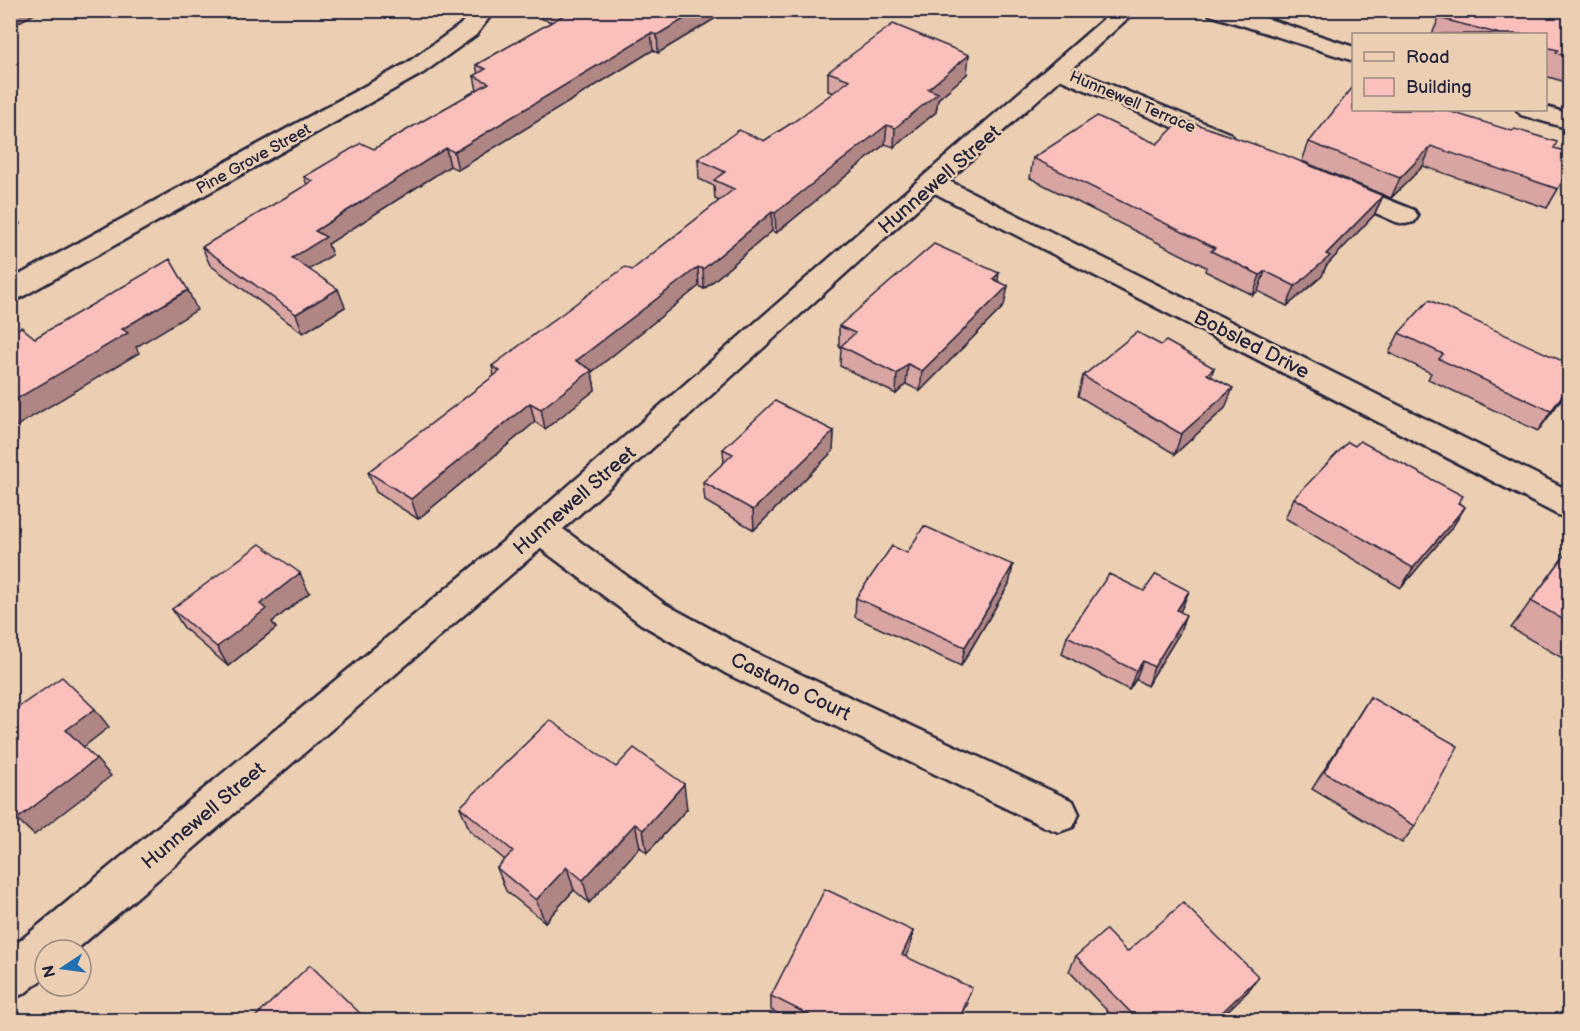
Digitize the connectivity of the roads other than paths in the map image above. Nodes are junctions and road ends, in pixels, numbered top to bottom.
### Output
1 (485, 10) edge
2 (1127, 10) edge
3 (1218, 10) edge
4 (1352, 54) edge
5 (1060, 71) junction
6 (1532, 111) edge
7 (1569, 122) edge
8 (1243, 148) edge
9 (1318, 180) edge
10 (934, 183) junction
11 (1405, 216) dead end
12 (10, 292) edge
13 (1569, 506) edge
14 (540, 530) junction
15 (1059, 814) dead end
16 (10, 978) edge

1 - 12 street, Pine Grove Street
2 - 5 street, Hunnewell Street
3 - 4 street
5 - 8 street, Hunnewell Terrace
5 - 10 street, Hunnewell Street
6 - 7 street
9 - 11 street
10 - 13 street, Bobsled Drive
10 - 14 street, Hunnewell Street
14 - 15 street, Castano Court
14 - 16 street, Hunnewell Street

